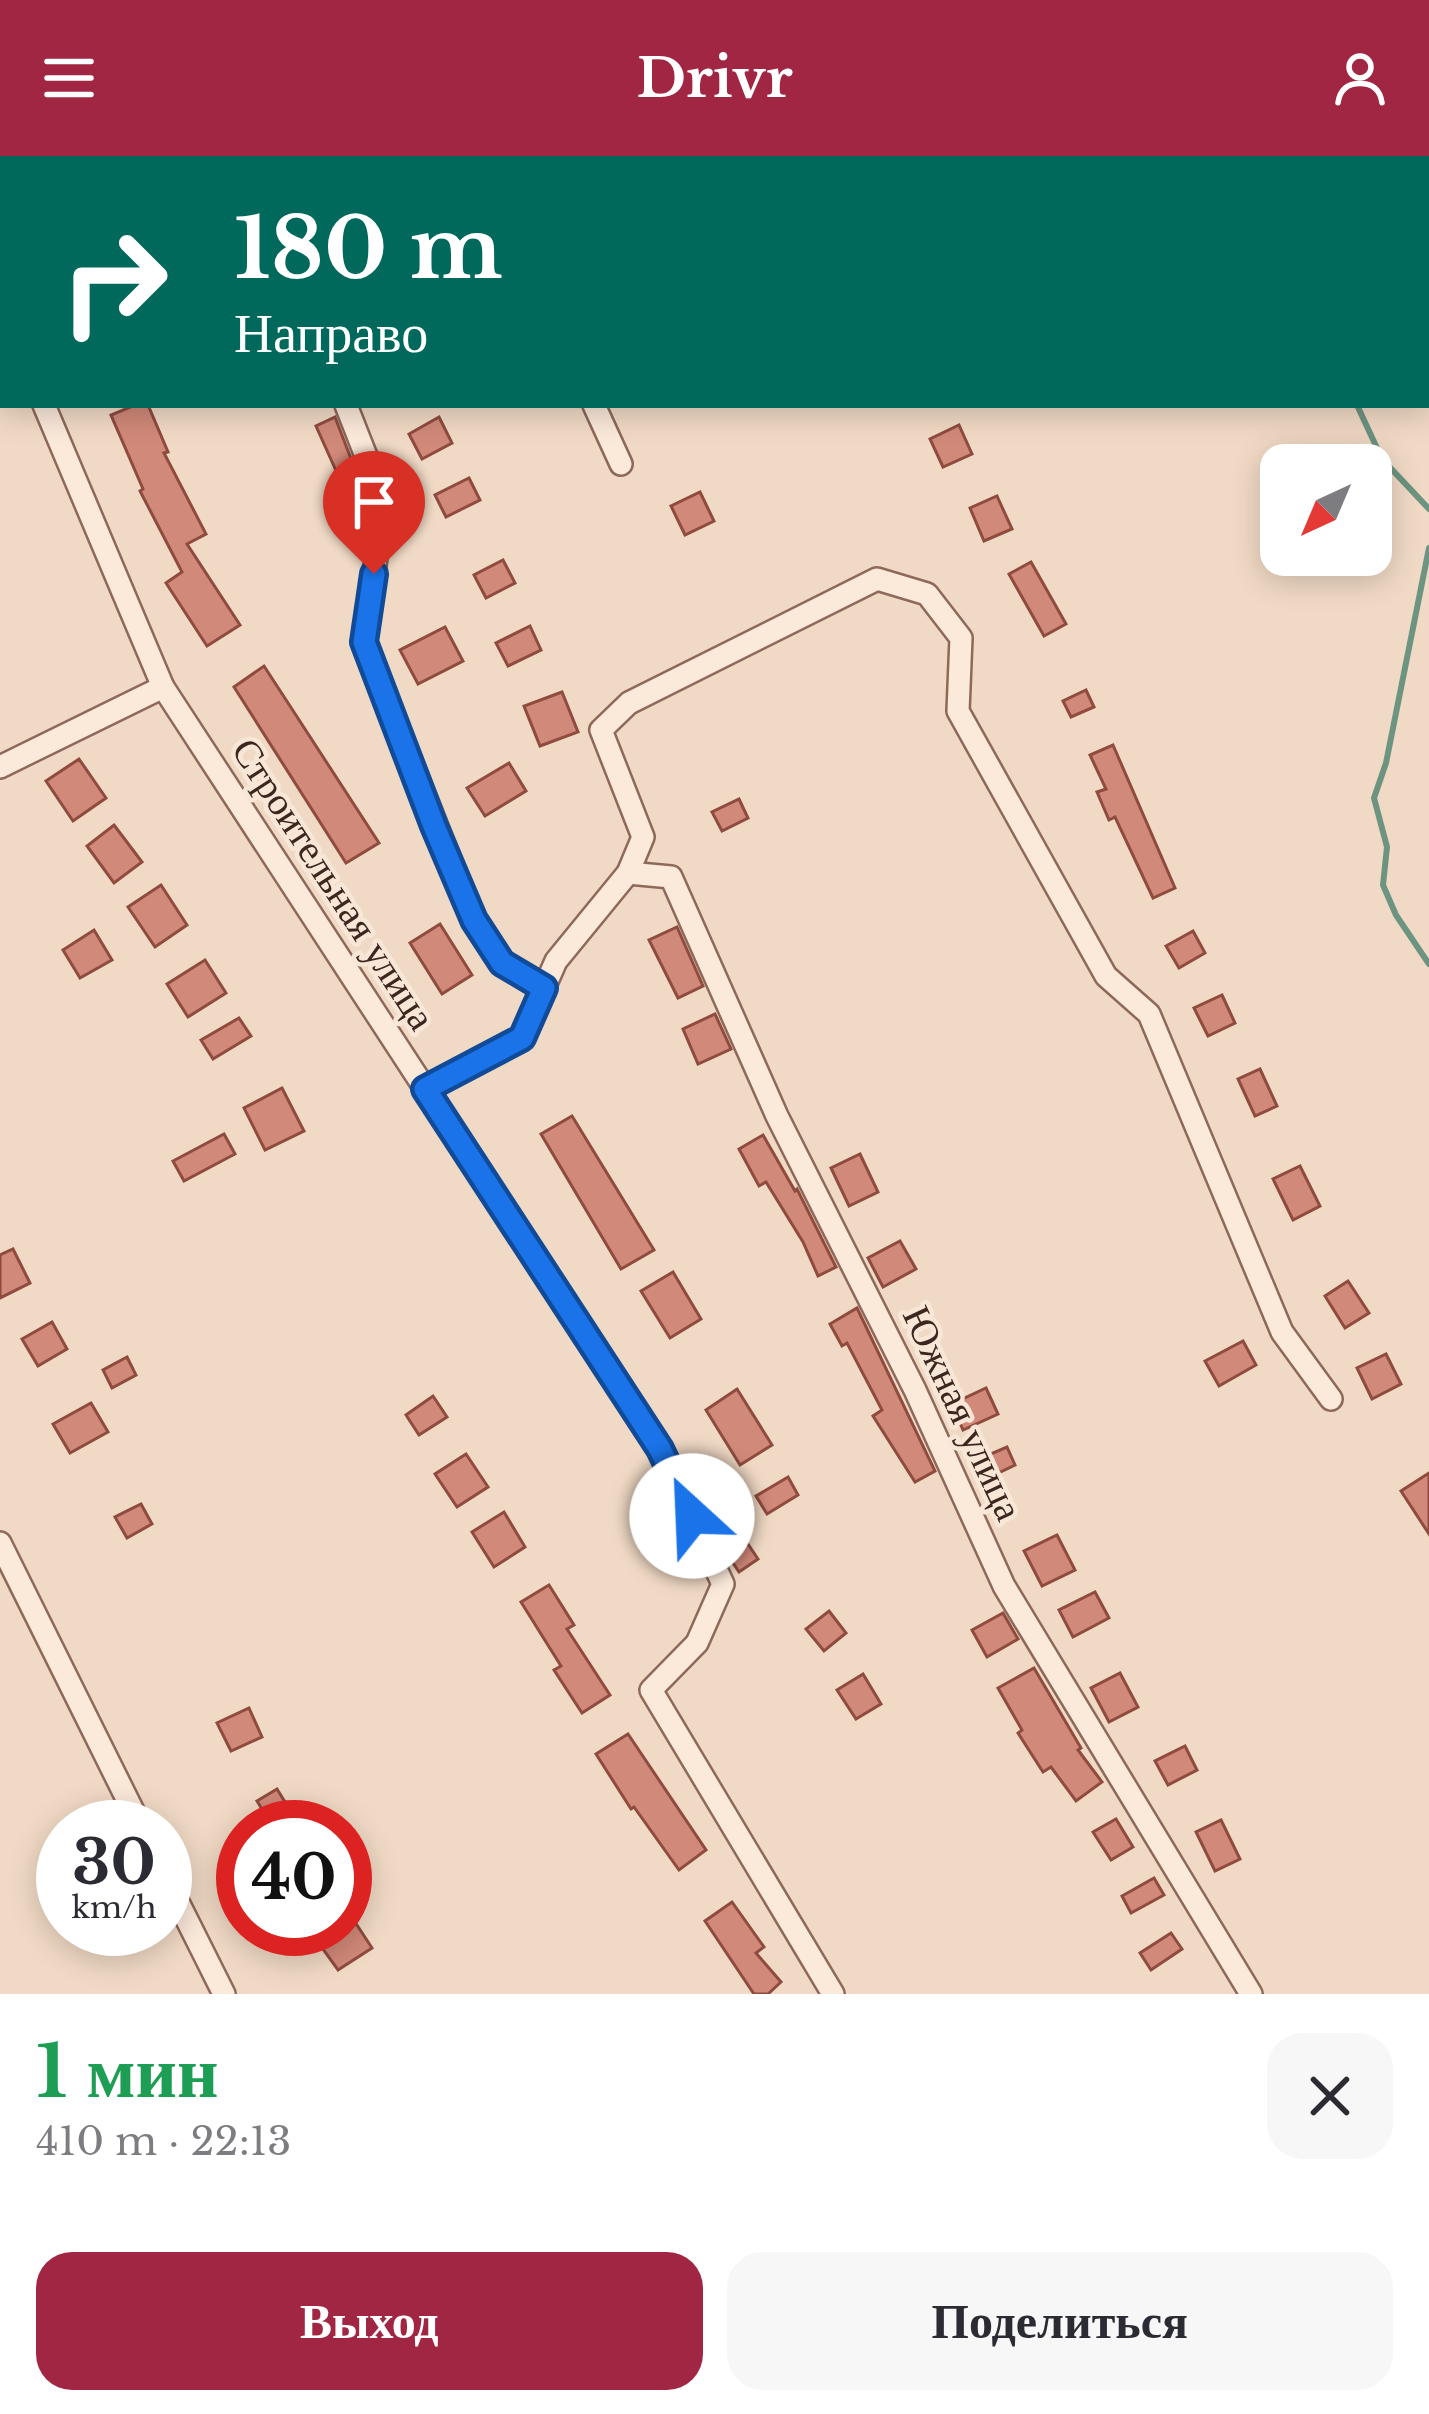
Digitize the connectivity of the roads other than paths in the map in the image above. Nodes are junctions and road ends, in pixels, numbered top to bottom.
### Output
1 (45, 408) edge
2 (347, 408) edge
3 (595, 408) edge
4 (621, 464) dead end
5 (163, 687) junction
6 (0, 767) edge
7 (628, 873) junction
8 (544, 988) junction
9 (425, 1089) junction
10 (1331, 1400) dead end
11 (0, 1543) edge
12 (128, 1800) edge
13 (192, 1930) edge
14 (224, 1994) edge
15 (831, 1994) edge
16 (1251, 1994) edge

1 - 5 street, Строительная улица
2 - 8 street
3 - 4 street
5 - 6 street
5 - 9 street, Строительная улица
7 - 8 street
7 - 10 street
7 - 16 street, Южная улица
8 - 9 street
9 - 15 street, Строительная улица
11 - 12 street
13 - 14 street

